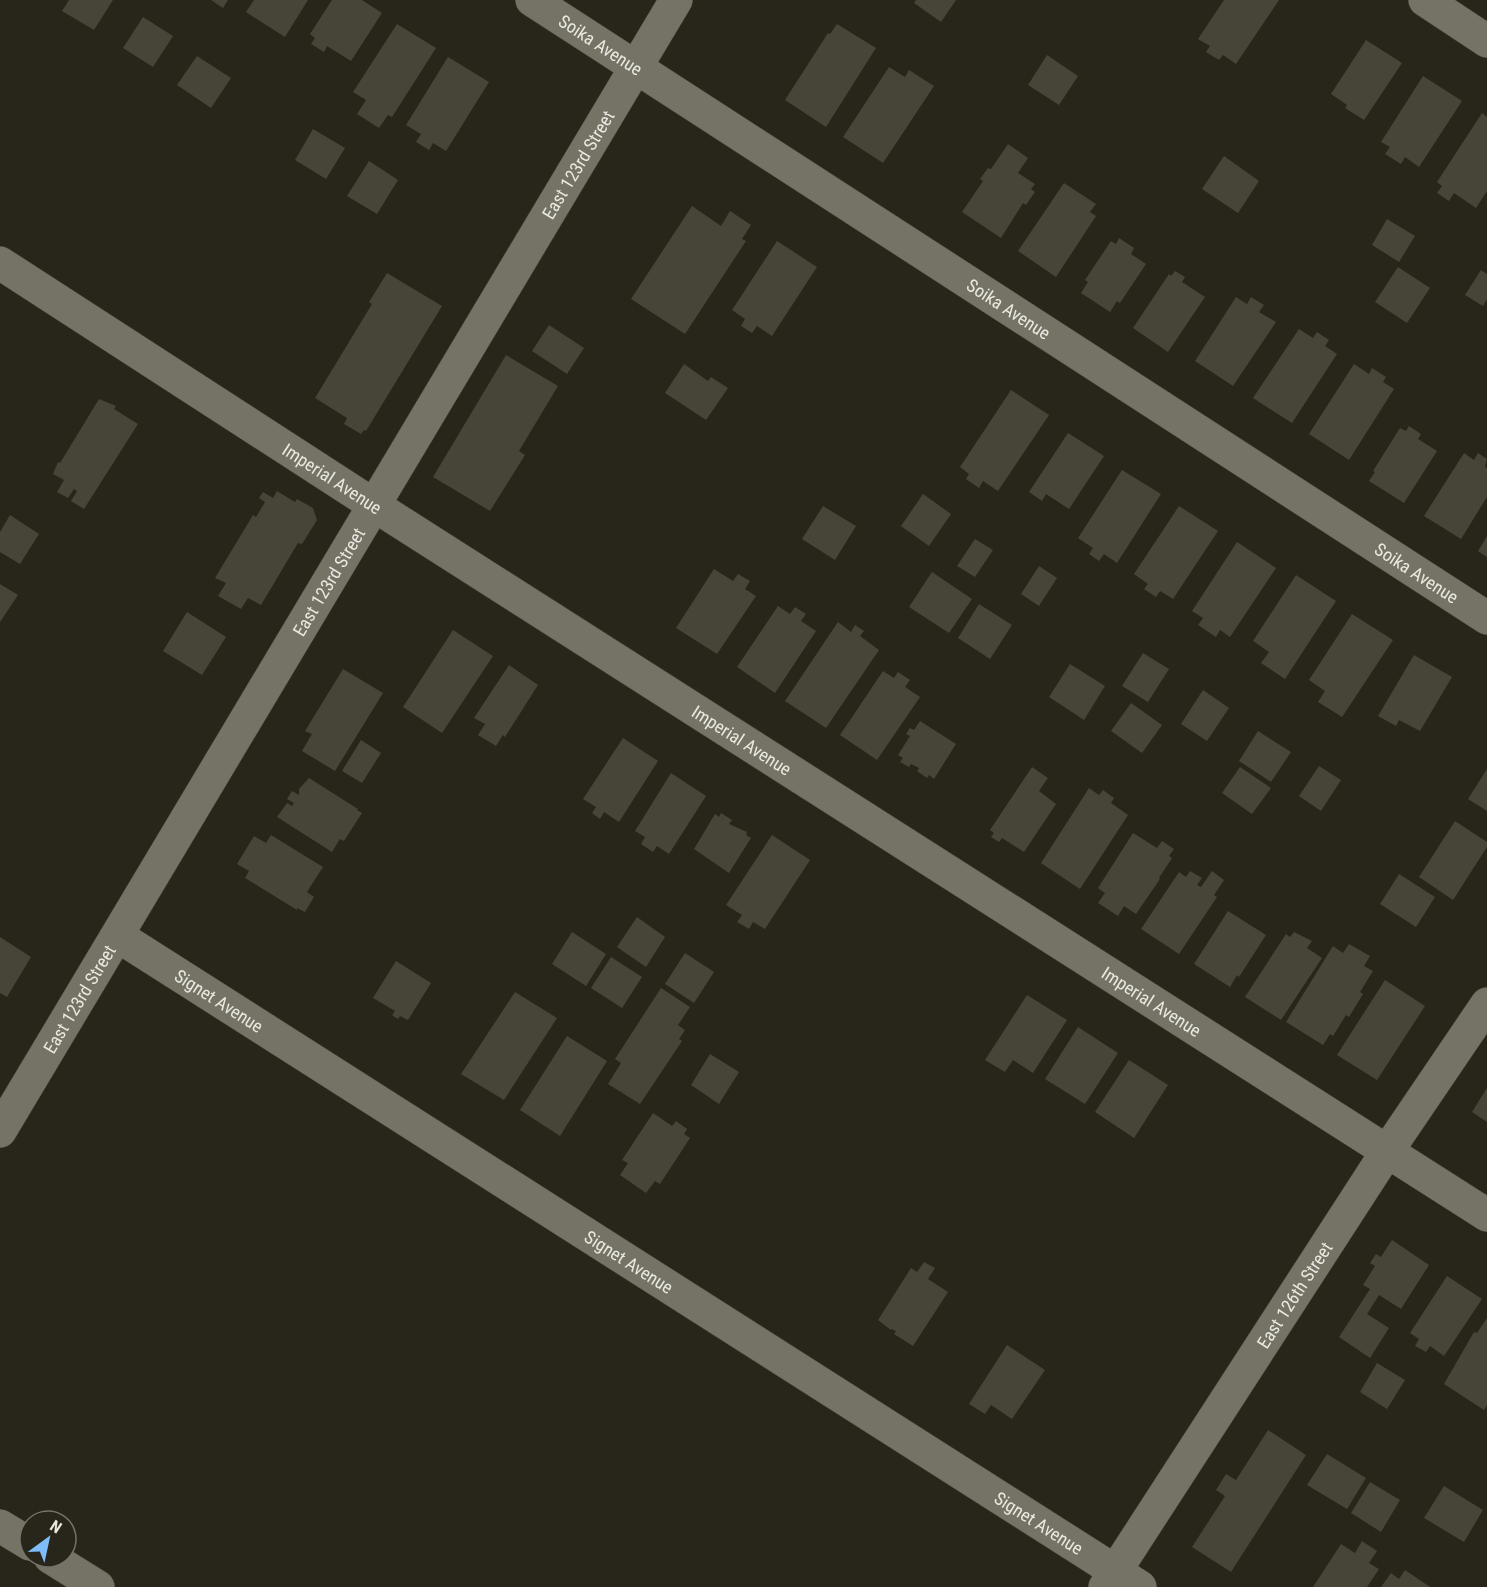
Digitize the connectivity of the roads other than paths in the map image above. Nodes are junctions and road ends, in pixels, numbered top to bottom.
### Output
1 (532, 0) edge
2 (676, 0) edge
3 (1425, 0) edge
4 (1487, 41) edge
5 (637, 68) junction
6 (0, 263) edge
7 (375, 506) junction
8 (1487, 618) edge
9 (118, 936) junction
10 (1487, 1004) edge
11 (0, 1131) edge
12 (1388, 1150) junction
13 (1487, 1215) edge
14 (0, 1526) edge
15 (18, 1537) edge
16 (69, 1569) edge
17 (1120, 1582) edge
18 (98, 1587) edge

1 - 5 street, Soika Avenue
2 - 5 street, East 123rd Street
3 - 4 street
5 - 7 street, East 123rd Street
5 - 8 street, Soika Avenue
6 - 7 street, Imperial Avenue
7 - 9 street, East 123rd Street
7 - 12 street, Imperial Avenue
9 - 11 street, East 123rd Street
9 - 17 street, Signet Avenue
10 - 12 street, East 126th Street
12 - 13 street, Imperial Avenue
12 - 17 street, East 126th Street
14 - 15 street
16 - 18 street

